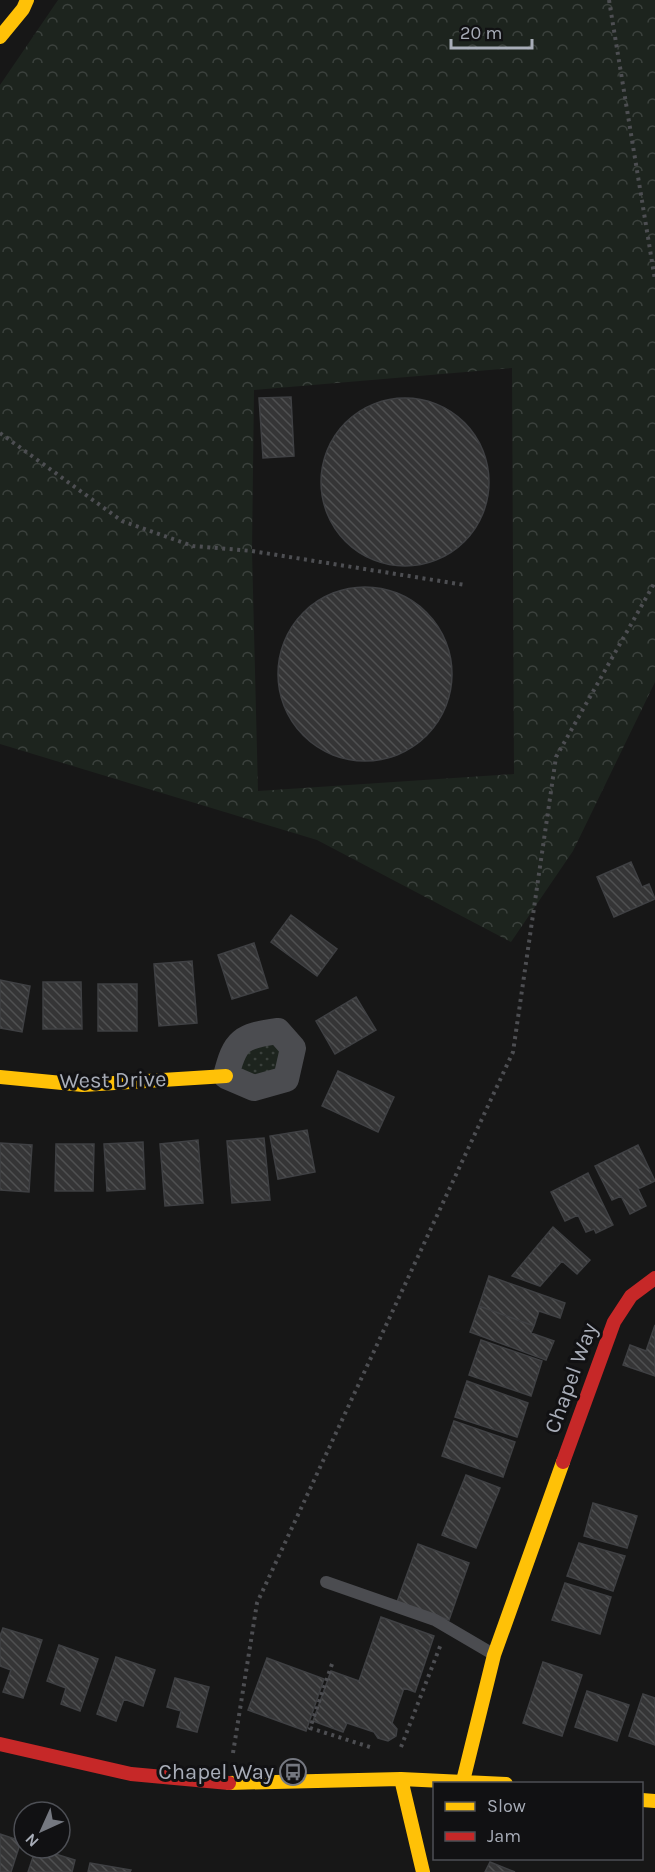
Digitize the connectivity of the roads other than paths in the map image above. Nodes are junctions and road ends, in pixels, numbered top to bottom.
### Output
1 (27, 0) edge
2 (0, 38) edge
3 (226, 1076) dead end
4 (0, 1077) edge
5 (655, 1278) edge
6 (326, 1582) dead end
7 (494, 1655) junction
8 (0, 1743) edge
9 (401, 1779) junction
10 (462, 1781) junction
11 (477, 1782) edge
12 (423, 1872) edge

1 - 2 main road
3 - 4 main road, West Drive
5 - 7 main road, Chapel Way
6 - 7 lane
7 - 10 main road, Chapel Way
8 - 9 main road
9 - 10 main road
9 - 12 main road
10 - 11 main road

